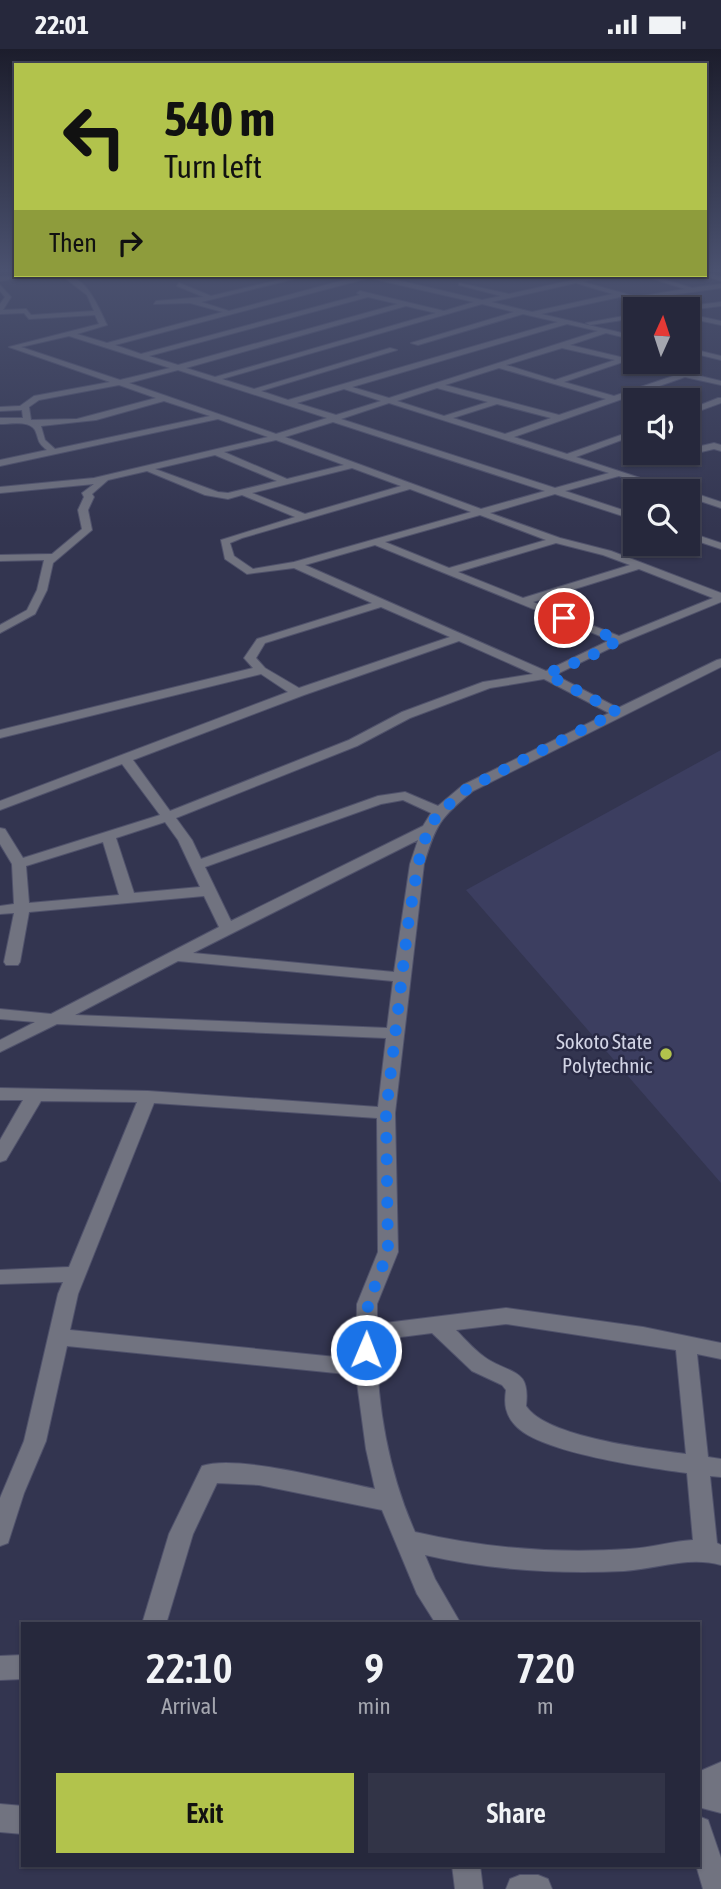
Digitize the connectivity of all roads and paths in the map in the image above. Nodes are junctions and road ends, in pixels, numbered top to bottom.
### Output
1 (46, 358) edge
2 (148, 358) edge
3 (212, 358) edge
4 (289, 358) edge
5 (364, 358) edge
6 (444, 358) edge
7 (526, 358) edge
8 (608, 358) edge
9 (620, 361) junction
10 (623, 362) edge
11 (500, 366) junction
12 (179, 367) junction
13 (682, 375) joint
14 (218, 378) junction
15 (556, 382) junction
16 (123, 383) junction
17 (721, 383) edge
18 (438, 386) junction
19 (345, 387) junction
20 (257, 390) junction
21 (164, 398) junction
22 (614, 399) junction
23 (390, 401) junction
24 (721, 401) edge
25 (291, 402) junction
26 (497, 402) junction
27 (22, 408) junction
28 (700, 408) edge
29 (0, 409) edge
30 (218, 417) junction
31 (335, 418) junction
32 (445, 418) junction
33 (559, 418) junction
34 (0, 421) edge
35 (29, 422) junction
36 (506, 437) junction
37 (272, 438) junction
38 (623, 438) edge
39 (719, 445) edge
40 (700, 449) edge
41 (216, 452) junction
42 (51, 454) junction
43 (568, 457) junction
44 (0, 463) edge
45 (353, 466) junction
46 (131, 472) junction
47 (620, 473) junction
48 (109, 477) junction
49 (639, 479) edge
50 (288, 482) junction
51 (408, 487) junction
52 (0, 490) edge
53 (556, 490) junction
54 (242, 492) junction
55 (700, 498) edge
56 (721, 505) edge
57 (483, 512) junction
58 (623, 513) edge
59 (304, 517) junction
60 (700, 539) edge
61 (556, 540) junction
62 (373, 541) junction
63 (721, 546) edge
64 (54, 557) junction
65 (0, 558) edge
66 (295, 565) junction
67 (638, 566) junction
68 (446, 572) junction
69 (721, 598) edge
70 (520, 602) junction
71 (379, 604) junction
72 (0, 630) edge
73 (460, 637) junction
74 (619, 640) junction
75 (721, 661) edge
76 (261, 670) junction
77 (546, 674) junction
78 (300, 692) junction
79 (617, 712) junction
80 (0, 734) edge
81 (126, 760) junction
82 (0, 806) edge
83 (439, 813) junction
84 (167, 817) junction
85 (428, 829) junction
86 (0, 832) edge
87 (108, 836) junction
88 (19, 864) junction
89 (197, 865) junction
90 (207, 891) junction
91 (128, 899) junction
92 (22, 908) junction
93 (0, 910) edge
94 (227, 929) junction
95 (175, 955) junction
96 (12, 962) dead end
97 (401, 977) junction
98 (0, 1014) edge
99 (53, 1019) junction
100 (395, 1033) junction
101 (0, 1048) edge
102 (0, 1094) edge
103 (35, 1095) junction
104 (148, 1097) junction
105 (386, 1113) junction
106 (0, 1156) edge
107 (76, 1274) junction
108 (0, 1277) edge
109 (437, 1325) junction
110 (367, 1333) junction
111 (58, 1337) junction
112 (686, 1345) junction
113 (721, 1351) edge
114 (366, 1368) junction
115 (695, 1465) junction
116 (721, 1468) edge
117 (7, 1493) edge
118 (390, 1502) junction
119 (0, 1536) edge
120 (405, 1540) junction
121 (713, 1552) edge
122 (155, 1622) edge
123 (448, 1622) edge
124 (21, 1667) edge
125 (0, 1668) edge
126 (721, 1775) edge
127 (700, 1785) edge
128 (700, 1794) edge
129 (721, 1800) edge
130 (0, 1818) edge
131 (21, 1820) edge
132 (700, 1836) edge
133 (466, 1867) edge
134 (470, 1889) edge
135 (520, 1889) edge
136 (538, 1889) edge
137 (717, 1889) edge

1 - 16 street
2 - 12 street
3 - 12 street
4 - 14 street
5 - 20 street
6 - 19 street
7 - 11 street
8 - 9 street
9 - 10 street
9 - 15 street
11 - 15 street
11 - 18 street
12 - 14 street
12 - 16 street
13 - 17 street
13 - 22 street
14 - 20 street
15 - 22 street
16 - 21 street
16 - 27 street
18 - 23 street
18 - 26 street
19 - 23 street
19 - 25 street
20 - 25 street
21 - 30 street
21 - 35 street
22 - 33 street
23 - 31 street
23 - 32 street
24 - 28 street
25 - 31 street
26 - 32 street
26 - 33 street
27 - 29 street
27 - 35 street
30 - 37 street
30 - 42 street
31 - 37 street
31 - 53 street
32 - 36 street
33 - 36 street
34 - 35 street
35 - 42 street
36 - 43 street
37 - 41 street
37 - 45 street
38 - 43 street
39 - 40 street
41 - 46 street
41 - 50 street
42 - 44 street
43 - 47 street
45 - 50 street
45 - 51 street
46 - 48 street
46 - 54 street
47 - 49 street
47 - 53 street
48 - 52 street
48 - 64 street
50 - 54 street
51 - 57 street
51 - 59 street
53 - 57 street
53 - 58 street
54 - 59 street
55 - 56 street
57 - 61 street
57 - 62 street
59 - 66 street
60 - 63 street
61 - 67 street
61 - 68 street
62 - 66 street
62 - 68 street
64 - 65 street
64 - 72 street
66 - 71 street
67 - 69 street
67 - 70 street
68 - 70 street
69 - 74 street
70 - 74 street
71 - 73 street
71 - 76 street
73 - 77 street
73 - 78 street
74 - 77 street
75 - 79 street
76 - 78 street
76 - 80 street
77 - 79 street
77 - 84 street
78 - 81 street
79 - 83 street
81 - 82 street
81 - 84 street
83 - 85 street
83 - 89 street
84 - 87 street
84 - 89 street
85 - 94 street
85 - 97 street
86 - 88 street
87 - 88 street
87 - 91 street
88 - 92 street
89 - 90 street
90 - 91 street
90 - 94 street
91 - 92 street
92 - 93 street
92 - 96 street
94 - 95 street
95 - 97 street
95 - 99 street
97 - 100 street
98 - 99 street
99 - 100 street
99 - 101 street
100 - 105 street
102 - 103 street
103 - 104 street
103 - 106 street
104 - 105 street
104 - 107 street
105 - 110 street
107 - 108 street
107 - 111 street
109 - 110 street
109 - 112 street
109 - 115 street
110 - 114 street
111 - 114 street
111 - 117 street
112 - 113 street
112 - 115 street
114 - 118 street
115 - 116 street
115 - 121 street
117 - 119 street
118 - 120 street
118 - 122 street
120 - 121 street
120 - 123 street
124 - 125 street
126 - 127 street
128 - 129 street
130 - 131 street
132 - 137 street
133 - 134 street
135 - 136 street

